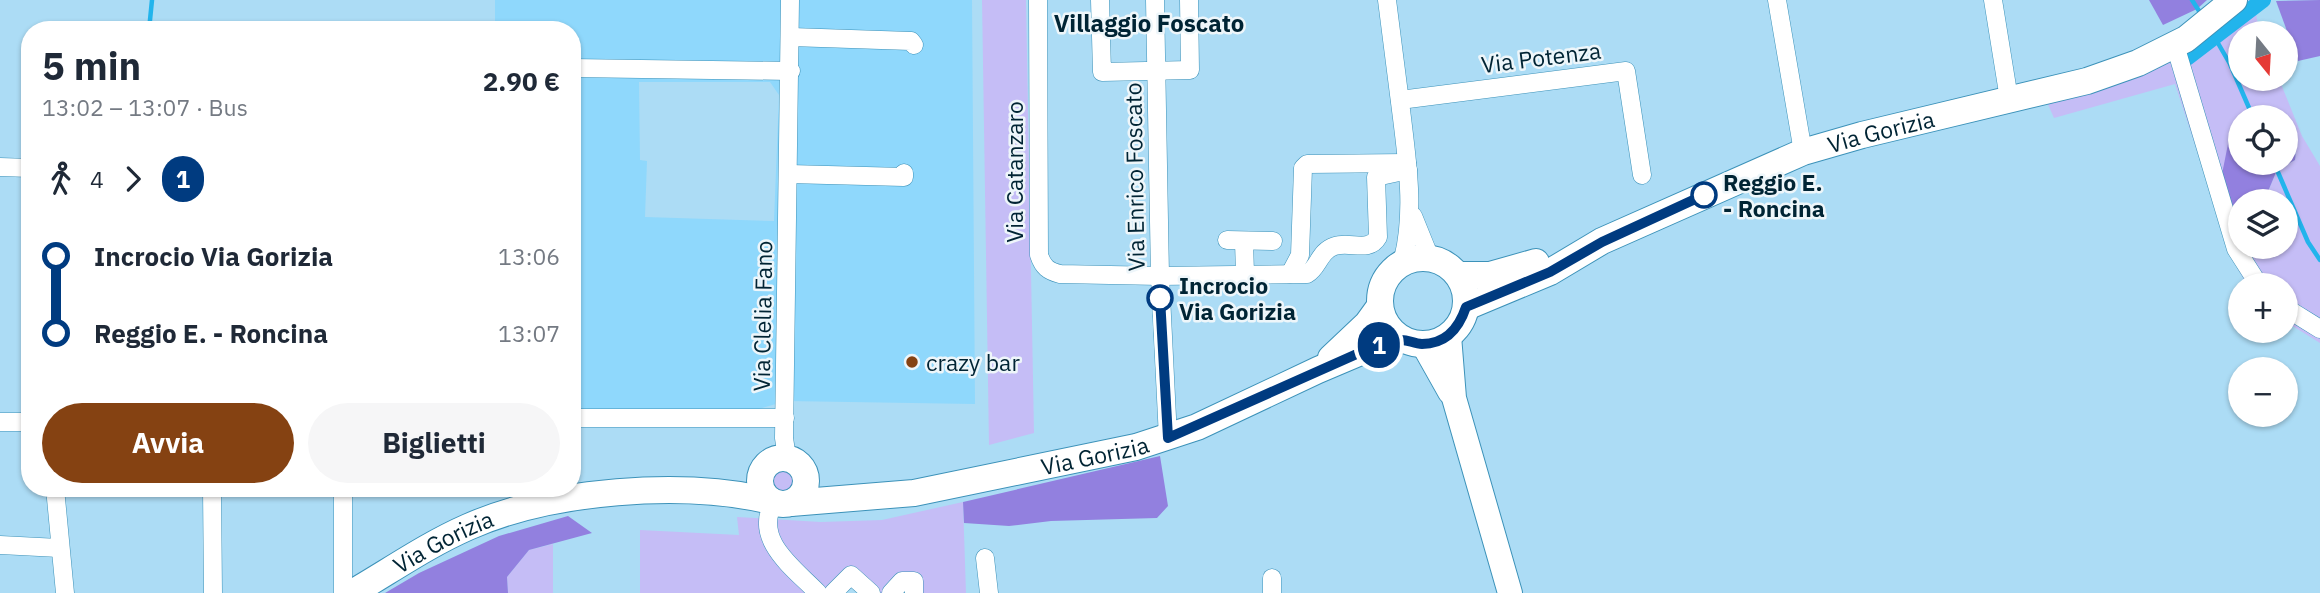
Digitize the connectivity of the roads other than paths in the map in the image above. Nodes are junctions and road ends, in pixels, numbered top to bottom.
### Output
1 (790, 0) edge
2 (1038, 0) edge
3 (1100, 0) edge
4 (1155, 0) edge
5 (1189, 0) edge
6 (1387, 0) edge
7 (1777, 0) edge
8 (1993, 0) edge
9 (2228, 6) edge
10 (791, 37) junction
11 (2180, 42) junction
12 (914, 45) dead end
13 (581, 68) edge
14 (791, 71) junction
15 (1157, 71) junction
16 (2009, 99) junction
17 (1400, 100) junction
18 (1803, 152) junction
19 (0, 167) edge
20 (1408, 167) junction
21 (21, 168) edge
22 (1376, 170) junction
23 (904, 173) dead end
24 (789, 174) junction
25 (1642, 175) dead end
26 (1411, 209) junction
27 (1273, 241) dead end
28 (1602, 242) junction
29 (1430, 258) junction
30 (1402, 263) junction
31 (2250, 273) edge
32 (1245, 274) junction
33 (1290, 274) junction
34 (1459, 275) junction
35 (1160, 276) junction
36 (1380, 306) junction
37 (1466, 307) junction
38 (2298, 315) edge
39 (2320, 329) edge
40 (1448, 336) junction
41 (1413, 342) junction
42 (1318, 370) junction
43 (1454, 398) junction
44 (581, 418) edge
45 (785, 418) junction
46 (0, 422) edge
47 (21, 422) edge
48 (1168, 438) junction
49 (786, 464) junction
50 (707, 491) junction
51 (56, 497) edge
52 (212, 497) edge
53 (343, 497) edge
54 (580, 497) edge
55 (581, 497) edge
56 (859, 498) junction
57 (778, 502) junction
58 (0, 545) edge
59 (59, 548) junction
60 (985, 558) dead end
61 (65, 593) edge
62 (213, 593) edge
63 (343, 593) edge
64 (352, 593) edge
65 (818, 593) edge
66 (833, 593) edge
67 (871, 593) edge
68 (891, 593) edge
69 (914, 593) edge
70 (989, 593) edge
71 (1510, 593) edge

1 - 10 street, Via Clelia Fano
2 - 35 street, Via Catanzaro
3 - 15 street
4 - 15 street, Via Enrico Foscato
5 - 15 street
6 - 17 street
7 - 18 street
8 - 16 street
9 - 11 main road, Via Gorizia
10 - 12 street
10 - 14 street, Via Clelia Fano
11 - 16 main road, Via Gorizia
11 - 31 street
13 - 14 street
14 - 24 street, Via Clelia Fano
15 - 35 street, Via Enrico Foscato
16 - 18 main road, Via Gorizia
17 - 20 street
17 - 25 street, Via Potenza
18 - 28 main road, Via Gorizia
19 - 21 street
20 - 22 street
20 - 26 street
22 - 33 street
22 - 33 street
23 - 24 street
24 - 45 street, Via Clelia Fano
26 - 29 street
26 - 30 street
27 - 32 street
28 - 34 main road
28 - 37 main road
29 - 30 main road
29 - 34 main road
30 - 36 main road
32 - 33 street
32 - 35 street
34 - 37 main road
35 - 48 street, Via Enrico Foscato
36 - 41 main road
36 - 42 main road
37 - 40 main road
38 - 39 street
40 - 41 main road
40 - 43 street
41 - 42 main road, Via Gorizia
41 - 43 street
42 - 48 main road, Via Gorizia
43 - 71 street
44 - 45 street
45 - 49 street, Via Clelia Fano
46 - 47 street
48 - 56 main road, Via Gorizia
49 - 50 main road, Via Gorizia
49 - 56 main road, Via Gorizia
49 - 57 main road
49 - 57 main road
50 - 55 main road, Via Gorizia
50 - 57 main road, Via Gorizia
51 - 59 street
52 - 62 street
53 - 63 street
54 - 64 main road, Via Gorizia
56 - 57 main road, Via Gorizia
57 - 65 street
58 - 59 street
59 - 61 street
60 - 70 street
66 - 67 street
68 - 69 street

